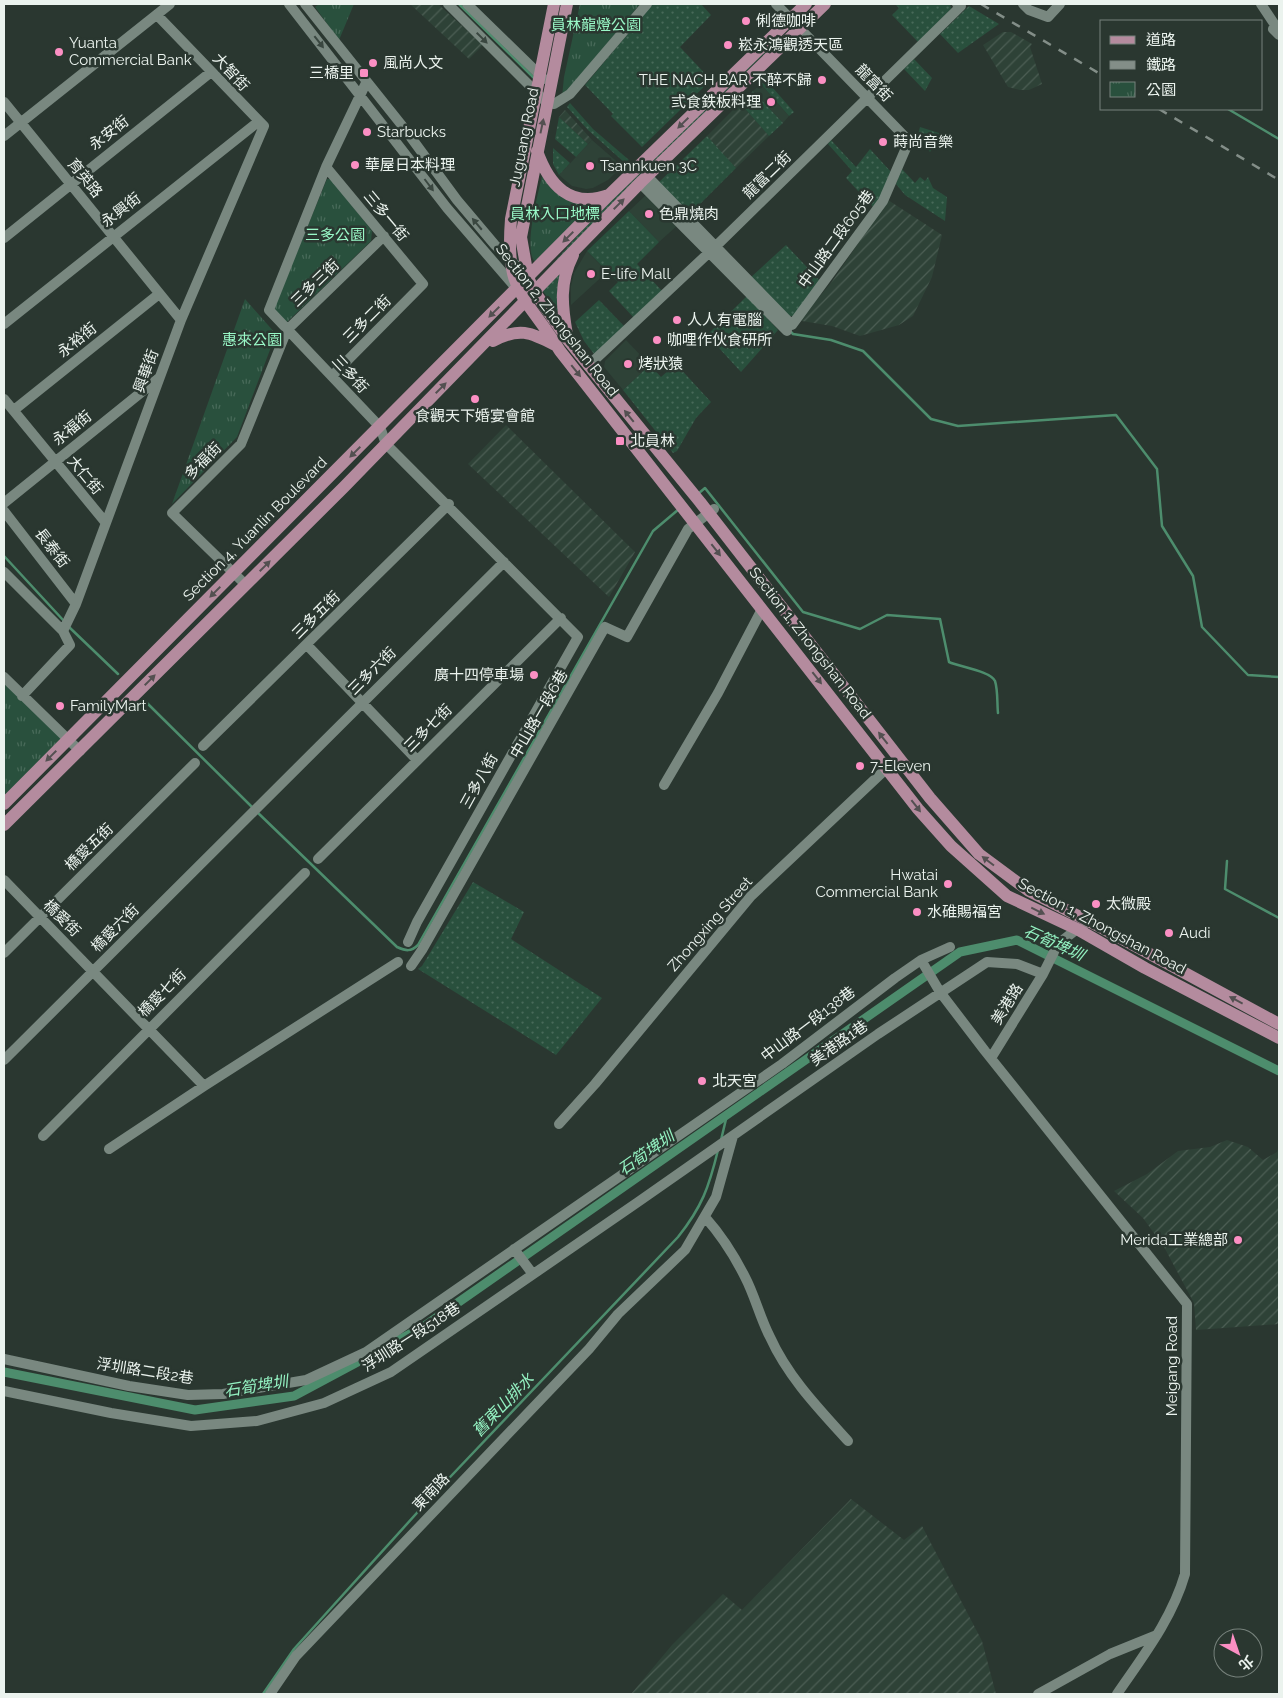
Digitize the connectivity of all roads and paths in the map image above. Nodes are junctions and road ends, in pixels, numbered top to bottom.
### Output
1 (170, 4) edge
2 (289, 4) edge
3 (305, 4) edge
4 (448, 4) edge
5 (467, 4) edge
6 (554, 4) edge
7 (567, 4) edge
8 (647, 4) edge
9 (776, 4) edge
10 (806, 4) edge
11 (825, 4) edge
12 (957, 4) edge
13 (1023, 4) edge
14 (1060, 4) edge
15 (1261, 4) edge
16 (157, 15) junction
17 (791, 19) junction
18 (800, 28) junction
19 (1279, 35) edge
20 (211, 72) junction
21 (546, 80) junction
22 (366, 83) junction
23 (537, 92) junction
24 (360, 96) junction
25 (867, 98) junction
26 (4, 102) edge
27 (548, 103) junction
28 (20, 123) junction
29 (261, 124) junction
30 (4, 136) edge
31 (909, 140) joint
32 (537, 150) junction
33 (326, 167) junction
34 (644, 179) junction
35 (70, 184) junction
36 (609, 195) junction
37 (112, 236) junction
38 (384, 236) junction
39 (4, 238) edge
40 (585, 238) junction
41 (713, 249) junction
42 (510, 260) junction
43 (528, 277) junction
44 (423, 284) joint
45 (517, 289) junction
46 (534, 291) junction
47 (159, 294) junction
48 (525, 303) junction
49 (181, 320) junction
50 (4, 324) edge
51 (287, 330) junction
52 (562, 343) junction
53 (484, 346) junction
54 (588, 366) junction
55 (332, 376) junction
56 (159, 377) junction
57 (135, 397) junction
58 (4, 399) edge
59 (150, 404) junction
60 (14, 410) junction
61 (380, 427) junction
62 (386, 444) junction
63 (55, 462) junction
64 (4, 502) edge
65 (700, 502) joint
66 (448, 504) junction
67 (4, 510) edge
68 (687, 511) joint
69 (711, 511) junction
70 (106, 523) junction
71 (696, 524) junction
72 (504, 562) junction
73 (4, 572) edge
74 (235, 572) junction
75 (246, 585) junction
76 (76, 604) junction
77 (762, 609) junction
78 (561, 618) junction
79 (65, 626) junction
80 (578, 636) joint
81 (307, 645) junction
82 (4, 677) edge
83 (22, 696) junction
84 (362, 702) junction
85 (68, 738) junction
86 (203, 746) dead end
87 (80, 751) junction
88 (900, 759) junction
89 (417, 760) junction
90 (196, 763) dead end
91 (888, 767) junction
92 (664, 785) dead end
93 (4, 804) edge
94 (248, 816) joint
95 (4, 826) edge
96 (318, 859) dead end
97 (305, 872) dead end
98 (4, 880) edge
99 (39, 916) junction
100 (1102, 928) junction
101 (1077, 929) junction
102 (408, 942) dead end
103 (950, 947) dead end
104 (4, 953) edge
105 (922, 960) junction
106 (398, 962) dead end
107 (411, 966) dead end
108 (1046, 970) junction
109 (94, 971) junction
110 (940, 992) junction
111 (1279, 1024) edge
112 (148, 1028) junction
113 (1279, 1038) edge
114 (991, 1058) junction
115 (4, 1060) edge
116 (204, 1086) junction
117 (559, 1124) dead end
118 (43, 1136) dead end
119 (733, 1136) junction
120 (723, 1142) joint
121 (109, 1149) dead end
122 (705, 1217) junction
123 (514, 1249) junction
124 (532, 1273) junction
125 (4, 1359) edge
126 (4, 1391) edge
127 (848, 1441) dead end
128 (1157, 1635) junction
129 (270, 1694) edge
130 (1038, 1694) edge
131 (1117, 1694) edge

1 - 16 street
2 -> 24 street, Section 2, Zhongshan Road
3 - 22 street, Section 2, Zhongshan Road
4 -> 23 street
5 - 21 street
6 - 21 main road, Juguang Road
7 - 21 main road, Juguang Road
8 - 27 street
9 - 17 street, 龍富街
10 - 17 main road, Section 4, Yuanlin Boulevard
11 - 18 main road
12 - 25 street, 龍富二街
13 - 14 street
15 - 19 street
16 - 20 street, 大智街
16 - 28 street
17 - 18 street, 龍富街
17 -> 36 main road, Section 4, Yuanlin Boulevard
18 - 25 street, 龍富街
18 - 34 main road
20 - 29 street, 大智街
20 - 35 street, 永安街
21 - 23 main road
21 - 27 main road, Juguang Road
22 - 24 street, 三多街
42 -> 22 street, Section 2, Zhongshan Road
23 - 27 street
23 - 42 main road
24 - 33 street, 三多街
24 -> 45 street, Section 2, Zhongshan Road
25 - 31 street, 龍富街
25 - 41 street, 龍富二街
26 - 28 street, 育英路
32 -> 27 main road, Juguang Road
28 - 30 street
28 - 35 street, 育英路
29 - 37 street, 永興街
29 - 49 street, 興華街
31 - 41 street, 中山路二段605巷
32 - 36 main road
32 - 43 main road, Juguang Road
33 - 38 street, 三多一街
33 - 51 street, 三多街
40 -> 34 main road
34 - 41 street
35 - 37 street, 育英路
35 - 39 street, 永安街
36 -> 43 main road, Section 4, Yuanlin Boulevard
37 - 47 street, 育英路
37 - 50 street, 永興街
38 - 44 street, 三多一街
38 - 51 street, 三多三街
40 - 46 main road
40 - 52 main road
41 - 54 street, 龍富二街
42 - 43 street, Section 2, Zhongshan Road
42 - 45 main road
43 - 45 main road, Section 4, Yuanlin Boulevard
43 - 46 main road, Section 2, Zhongshan Road
44 - 55 street, 三多二街
45 - 48 main road, Section 2, Zhongshan Road
45 -> 61 main road, Section 4, Yuanlin Boulevard
46 - 48 main road
46 - 52 main road, Section 2, Zhongshan Road
47 - 49 street, 育英路
47 - 60 street, 永裕街
48 - 52 main road, Section 2, Zhongshan Road
48 - 53 main road
49 - 56 street, 興華街
51 - 55 street, 三多街
51 - 74 street, 多福街
52 - 53 main road
52 - 54 main road, Section 2, Zhongshan Road
52 -> 68 main road, Section 2, Zhongshan Road
62 -> 53 main road
65 -> 54 main road, Section 2, Zhongshan Road
55 - 61 street, 三多街
56 - 57 street, 永福街
56 - 59 street, 興華街
57 - 59 street
57 - 63 street, 永福街
58 - 60 street, 大仁街
59 - 70 street, 興華街
60 - 63 street, 大仁街
61 - 62 street, 三多街
61 -> 74 main road, Section 4, Yuanlin Boulevard
62 - 66 street, 三多街
75 -> 62 main road
63 - 64 street, 永福街
63 - 70 street, 大仁街
65 - 69 main road, Section 1, Zhongshan Road
66 - 72 street, 三多街
66 - 81 street, 三多五街
67 - 76 street, 長泰街
68 - 71 main road, Section 1, Zhongshan Road
69 - 71 street, 中山路一段6巷
88 -> 69 main road, Section 1, Zhongshan Road
70 - 76 street, 興華街
71 -> 77 main road, Section 1, Zhongshan Road
71 - 107 street, 中山路一段6巷
72 - 78 street, 三多街
72 - 84 street, 三多六街
73 - 79 street
74 - 75 street, 多福街
74 -> 85 main road, Section 4, Yuanlin Boulevard
87 -> 75 main road
76 - 79 street, 興華街
77 -> 91 main road, Section 1, Zhongshan Road
77 - 92 street
78 - 80 street, 三多街
78 - 89 street, 三多七街
79 - 83 street
80 - 102 street, 三多八街
81 - 84 street
81 - 86 street, 三多五街
82 - 83 street
83 - 85 street
84 - 89 street
84 - 94 street, 三多六街
85 - 87 street
85 -> 93 main road, Section 4, Yuanlin Boulevard
87 - 95 main road
88 - 91 street, Zhongxing Street
100 -> 88 main road, Section 1, Zhongshan Road
89 - 96 street, 三多七街
90 - 99 street, 橋愛五街
91 -> 101 main road, Section 1, Zhongshan Road
91 - 117 street, Zhongxing Street
94 - 109 street, 橋愛六街
97 - 112 street, 橋愛七街
98 - 99 street, 橋愛街
99 - 104 street, 橋愛五街
99 - 109 street, 橋愛街
100 - 101 street
111 -> 100 main road, Section 1, Zhongshan Road
101 - 108 street, 美港路
101 - 113 main road, Section 1, Zhongshan Road
103 - 105 street, 中山路一段138巷
105 - 110 street, Meigang Road
105 - 123 street, 中山路一段138巷
106 - 116 street
108 - 110 street, 美港路1巷
108 - 114 street, 美港路
109 - 112 street, 橋愛街
109 - 115 street, 橋愛六街
110 - 114 street, Meigang Road
110 - 119 street, 美港路1巷
112 - 116 street, 橋愛街
112 - 118 street, 橋愛七街
114 - 128 street, Meigang Road
116 - 121 street
119 - 120 street, 美港路1巷
119 - 122 street
120 - 124 street, 浮圳路一段518巷
122 - 127 street
122 - 129 street, 東南路
123 - 124 street
123 - 125 street, 浮圳路二段2巷
124 - 126 street, 浮圳路一段518巷
128 - 130 street
128 - 131 street, Meigang Road

